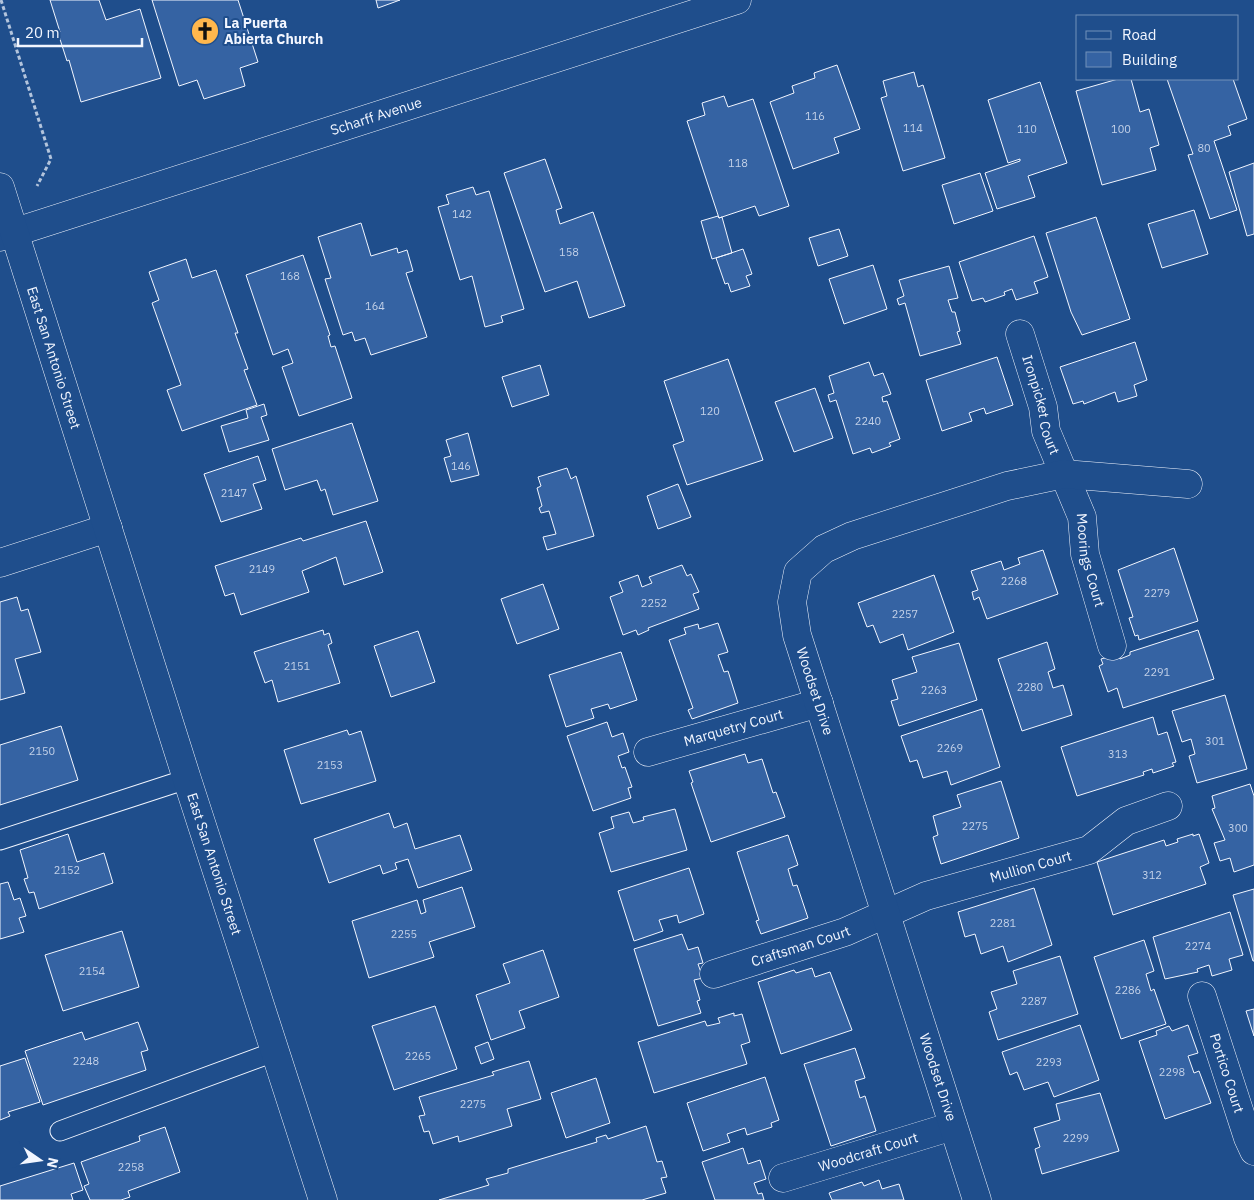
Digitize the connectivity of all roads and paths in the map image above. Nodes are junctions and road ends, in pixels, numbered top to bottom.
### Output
1 (1, 0) edge
2 (737, 0) edge
3 (0, 187) edge
4 (7, 235) edge
5 (1020, 334) dead end
6 (1064, 474) junction
7 (1188, 484) dead end
8 (108, 528) junction
9 (0, 563) edge
10 (1112, 646) dead end
11 (819, 703) junction
12 (648, 752) dead end
13 (187, 779) junction
14 (1168, 806) dead end
15 (0, 840) edge
16 (886, 914) junction
17 (714, 974) dead end
18 (1202, 996) dead end
19 (274, 1052) junction
20 (953, 1126) junction
21 (60, 1131) dead end
22 (1254, 1151) edge
23 (783, 1178) dead end
24 (323, 1200) edge
25 (977, 1200) edge

1 - 4 path
2 - 4 street, Scharff Avenue
3 - 4 street, East San Antonio Street
4 - 8 street, East San Antonio Street
5 - 6 street, Ironpicket Court
6 - 7 street, Woodset Drive
6 - 10 street, Moorings Court
6 - 11 street, Woodset Drive
8 - 9 street
8 - 13 street, East San Antonio Street
11 - 12 street, Marquetry Court
11 - 16 street, Woodset Drive
13 - 15 lane
13 - 19 street, East San Antonio Street
14 - 16 street, Mullion Court
16 - 17 street, Craftsman Court
16 - 20 street, Woodset Drive
18 - 22 street, Portico Court
19 - 21 lane
19 - 24 street, East San Antonio Street
20 - 23 street, Woodcraft Court
20 - 25 street, Woodset Drive

